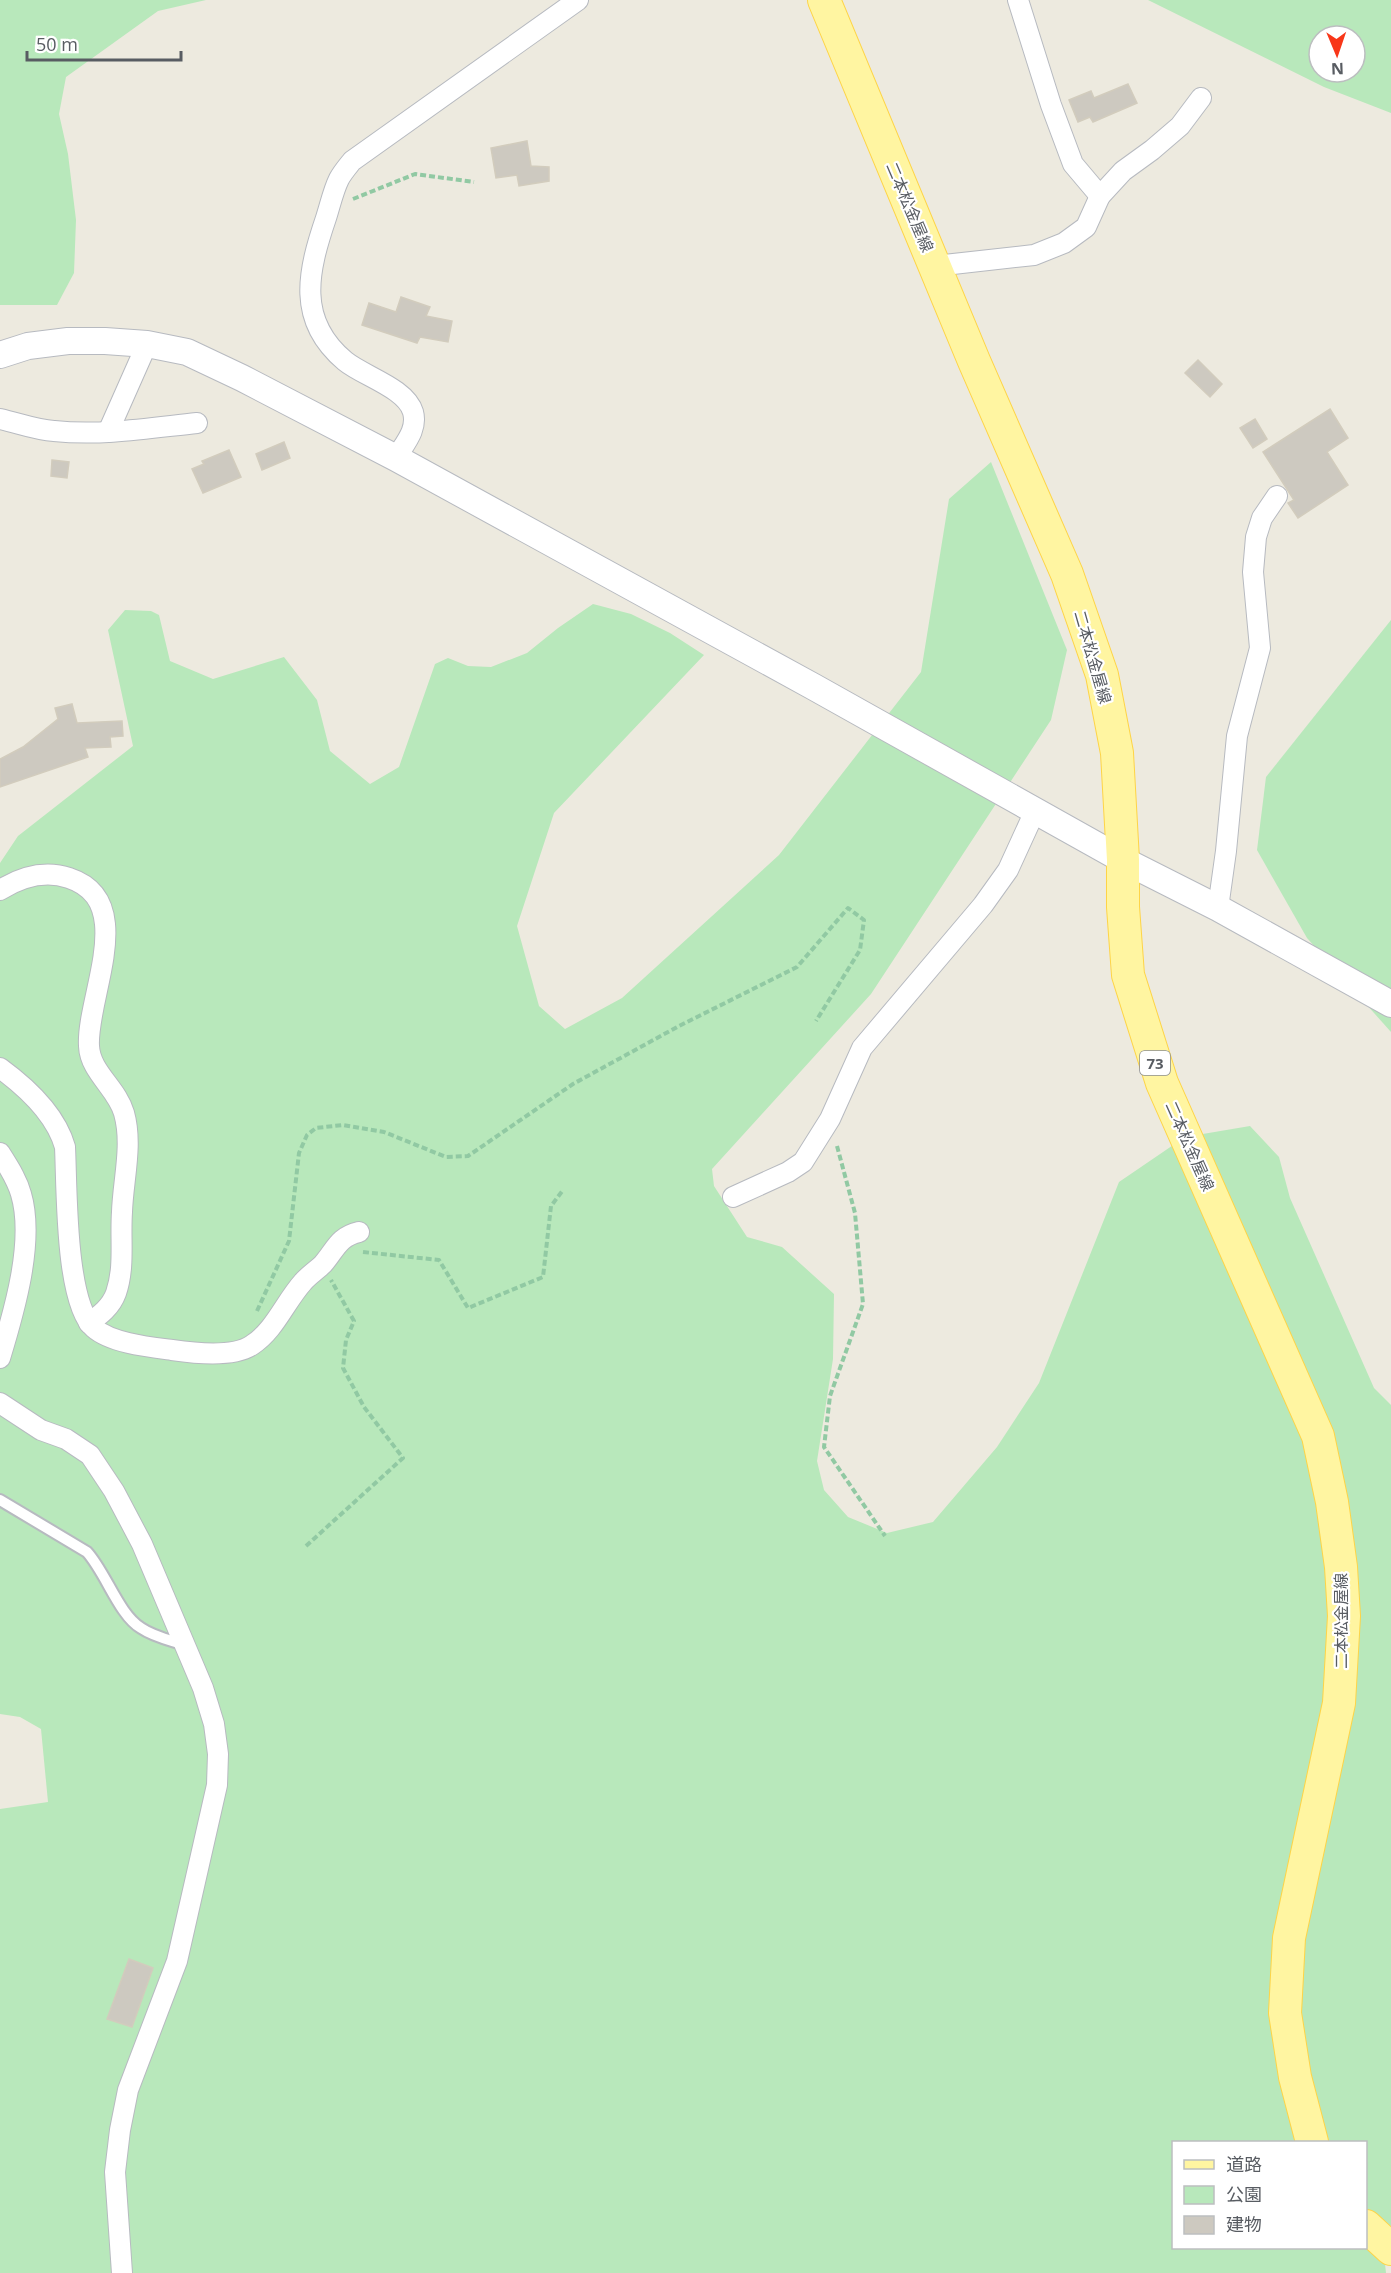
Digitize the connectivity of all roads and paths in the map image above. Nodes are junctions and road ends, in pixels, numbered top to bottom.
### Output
1 (578, 0) edge
2 (824, 0) edge
3 (1018, 0) edge
4 (1201, 98) dead end
5 (474, 182) dead end
6 (1100, 196) junction
7 (329, 208) junction
8 (935, 266) junction
9 (147, 344) junction
10 (0, 355) edge
11 (0, 419) edge
12 (197, 423) dead end
13 (108, 432) junction
14 (396, 458) junction
15 (1277, 496) dead end
16 (1035, 811) junction
17 (1123, 860) junction
18 (0, 890) edge
19 (1218, 908) junction
20 (1391, 1004) edge
21 (816, 1021) dead end
22 (0, 1068) edge
23 (830, 1119) junction
24 (0, 1153) edge
25 (563, 1190) dead end
26 (733, 1197) dead end
27 (359, 1232) joint
28 (323, 1264) junction
29 (89, 1323) junction
30 (244, 1349) junction
31 (0, 1358) edge
32 (0, 1403) edge
33 (0, 1500) edge
34 (885, 1536) dead end
35 (306, 1546) dead end
36 (185, 1645) junction
37 (1312, 2141) edge
38 (1367, 2228) edge
39 (1391, 2249) edge
40 (122, 2273) edge

1 - 7 street
2 - 8 main road, 二本松金屋線 / 73
3 - 6 street
4 - 6 street
5 - 7 path
6 - 8 street
7 - 14 street
8 - 17 main road, 二本松金屋線 / 73
9 - 10 street
9 - 13 street
9 - 14 street
11 - 13 street
12 - 13 street
14 - 16 street
15 - 19 street
16 - 17 street
16 - 23 street
17 - 19 street
17 - 37 main road, 二本松金屋線 / 73
18 - 29 street
19 - 20 street
21 - 30 path
22 - 29 street
23 - 26 street
23 - 34 path
24 - 31 street
25 - 27 path
27 - 28 street
28 - 30 street
28 - 35 path
29 - 30 street
32 - 36 street
33 - 36 lane
36 - 40 street
38 - 39 main road

